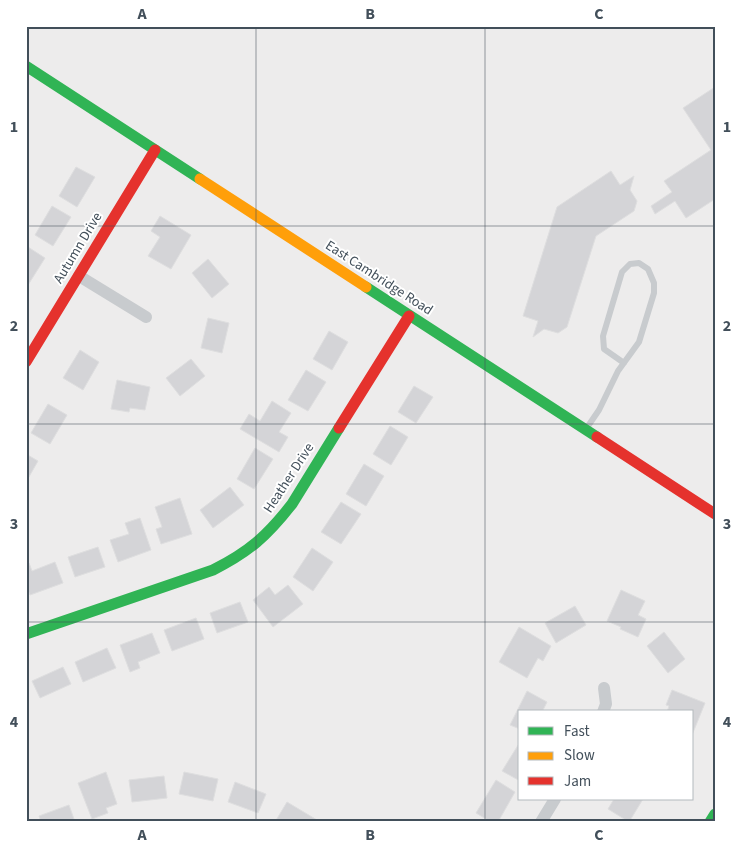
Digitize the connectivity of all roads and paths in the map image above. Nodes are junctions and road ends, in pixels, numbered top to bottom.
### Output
1 (26, 66) edge
2 (155, 150) junction
3 (78, 276) junction
4 (409, 316) junction
5 (146, 317) dead end
6 (26, 362) edge
7 (624, 363) junction
8 (586, 430) junction
9 (715, 514) edge
10 (26, 634) edge
11 (604, 688) dead end
12 (604, 710) edge
13 (554, 800) edge
14 (715, 814) edge
15 (541, 822) edge
16 (710, 822) edge

1 - 2 street, East Cambridge Road
2 - 3 street, Autumn Drive
2 - 4 street, East Cambridge Road
3 - 5 street
3 - 6 street, Autumn Drive
4 - 8 street, East Cambridge Road
4 - 10 street, Heather Drive
7 - 7 lane
7 - 8 lane
8 - 9 street, East Cambridge Road
11 - 12 street
13 - 15 street
14 - 16 street

